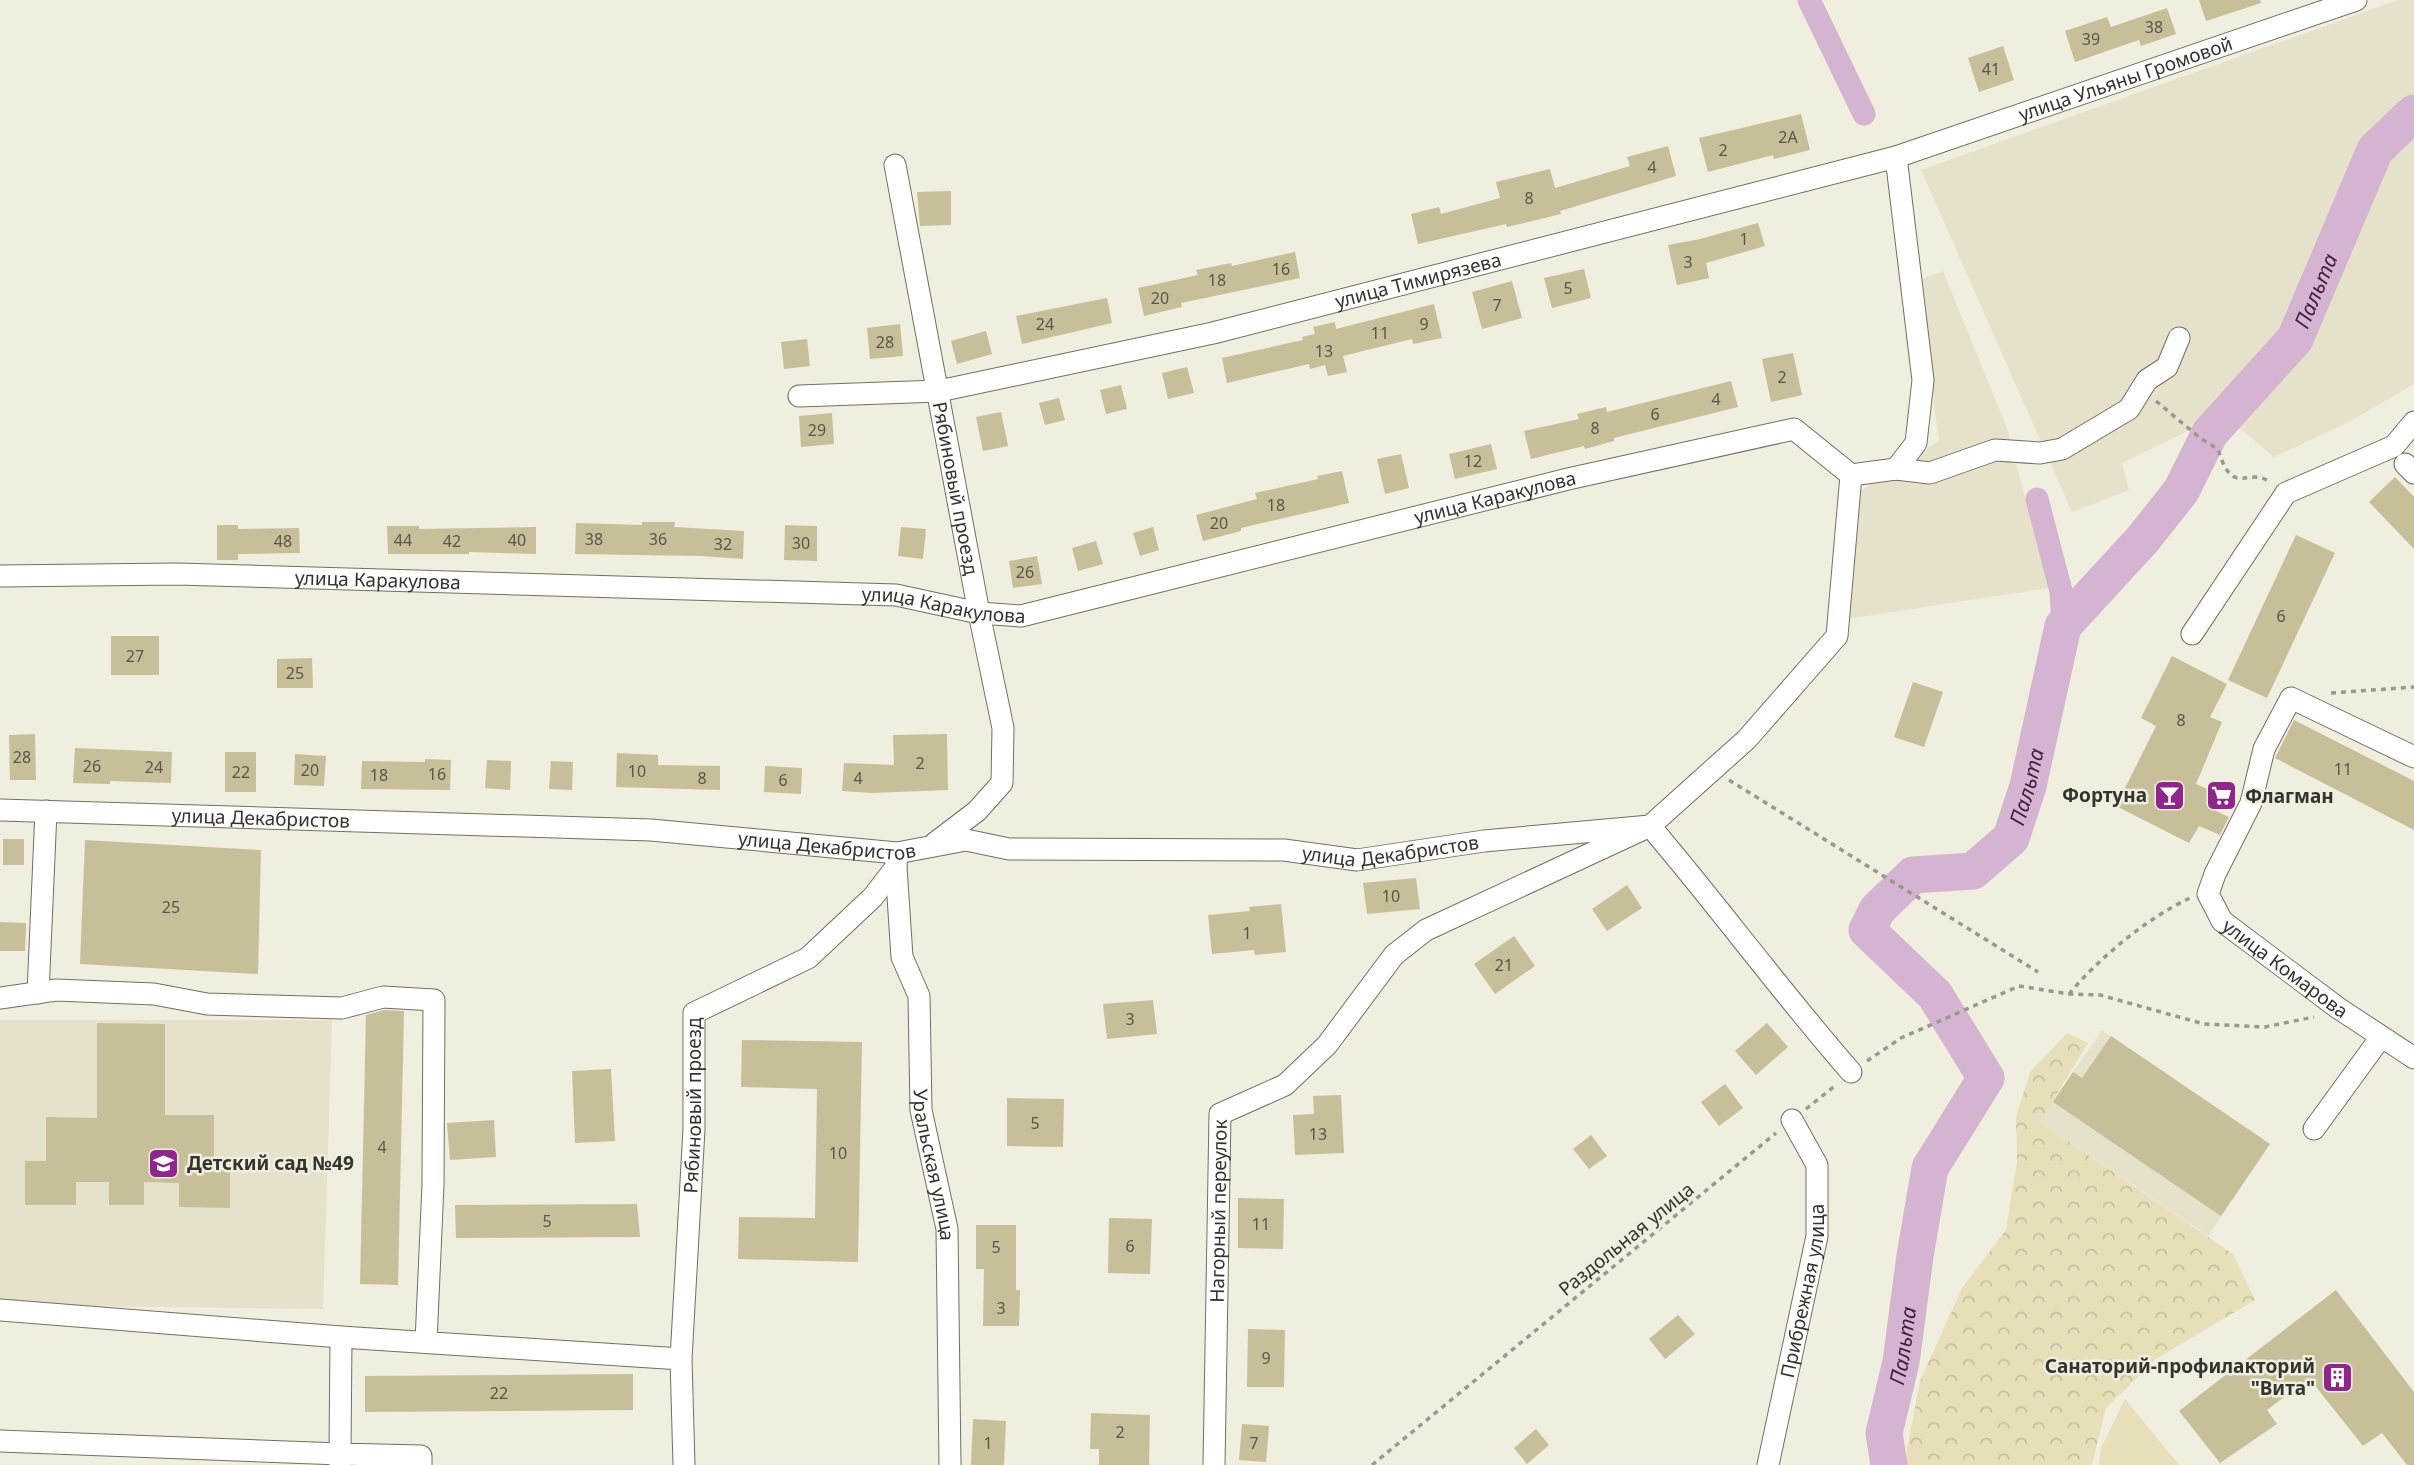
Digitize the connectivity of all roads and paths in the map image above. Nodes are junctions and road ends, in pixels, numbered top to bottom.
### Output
1 (2356, 0) edge
2 (1895, 157) junction
3 (895, 165) dead end
4 (2179, 338) dead end
5 (939, 391) junction
6 (799, 396) dead end
7 (2163, 406) dead end
8 (2414, 422) edge
9 (1896, 469) junction
10 (1851, 475) junction
11 (2265, 478) dead end
12 (0, 576) edge
13 (979, 613) junction
14 (2192, 634) dead end
15 (2414, 687) edge
16 (2324, 693) dead end
17 (2414, 757) edge
18 (1733, 783) dead end
19 (0, 810) edge
20 (46, 811) junction
21 (1650, 825) junction
22 (933, 845) junction
23 (897, 860) junction
24 (2208, 894) junction
25 (2038, 972) dead end
26 (38, 993) junction
27 (2068, 994) junction
28 (0, 998) edge
29 (2338, 1009) junction
30 (2381, 1037) junction
31 (2414, 1058) edge
32 (1851, 1072) junction
33 (1792, 1120) junction
34 (2314, 1129) dead end
35 (0, 1310) edge
36 (341, 1337) junction
37 (426, 1342) junction
38 (681, 1359) junction
39 (0, 1441) edge
40 (340, 1460) edge
41 (421, 1465) edge
42 (684, 1465) edge
43 (950, 1465) edge
44 (1214, 1465) edge
45 (1372, 1465) edge
46 (1768, 1465) edge

1 - 2 street, улица Ульяны Громовой
2 - 5 street, улица Тимирязева
2 - 9 street
3 - 5 street, Рябиновый проезд
4 - 9 street
5 - 6 street, улица Тимирязева
5 - 13 street, Рябиновый проезд
7 - 11 path
8 - 14 street
9 - 10 street
10 - 13 street, улица Каракулова
10 - 21 street
12 - 13 street, улица Каракулова
13 - 22 street, Рябиновый проезд
15 - 16 path
17 - 24 street
18 - 25 path
19 - 20 street, улица Декабристов
20 - 23 street, улица Декабристов
20 - 26 street
21 - 22 street, улица Декабристов
21 - 32 street
21 - 44 street, Нагорный переулок
22 - 23 street, улица Декабристов
23 - 38 street, Рябиновый проезд
23 - 43 street, Уральская улица
24 - 27 path
24 - 29 street, улица Комарова
26 - 28 street
26 - 37 street
27 - 29 path, Раздольная улица
27 - 32 path, Раздольная улица
29 - 30 street, улица Комарова
30 - 31 street, улица Комарова
30 - 34 street
32 - 33 path, Раздольная улица
33 - 45 path, Раздольная улица
33 - 46 street, Прибрежная улица
35 - 36 street
36 - 37 street
36 - 40 street
37 - 38 street
38 - 42 street, Рябиновый проезд
39 - 40 street
40 - 41 street

